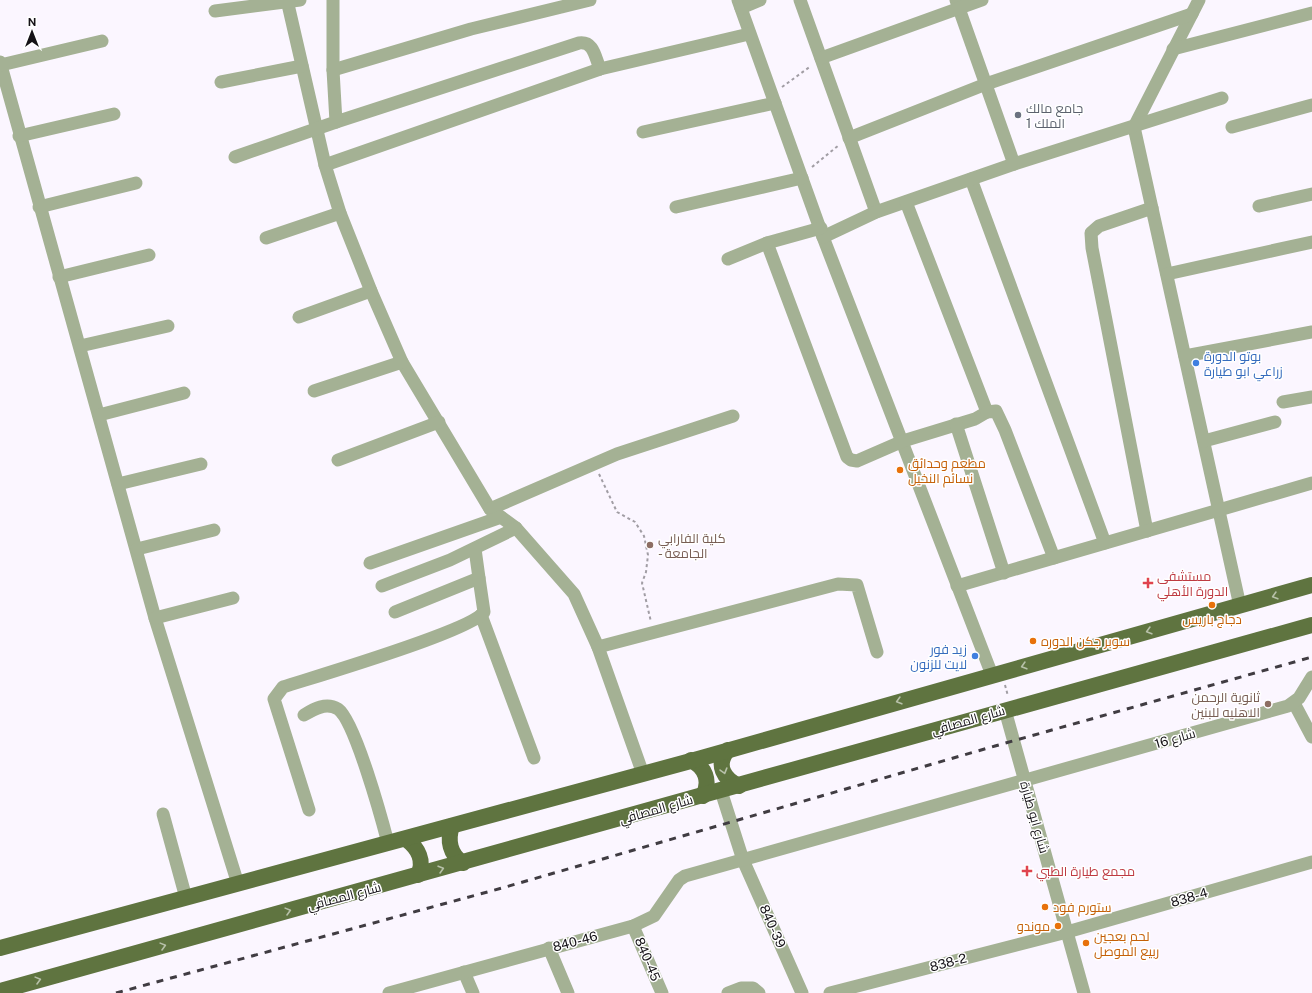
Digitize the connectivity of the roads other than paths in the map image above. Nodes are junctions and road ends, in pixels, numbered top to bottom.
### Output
1 (287, 0) edge
2 (300, 0) edge
3 (333, 0) edge
4 (590, 0) edge
5 (760, 0) edge
6 (800, 0) edge
7 (982, 0) edge
8 (1199, 0) edge
9 (739, 4) edge
10 (958, 4) edge
11 (215, 11) dead end
12 (1312, 13) edge
13 (1192, 14) junction
14 (750, 34) junction
15 (102, 41) dead end
16 (1173, 49) junction
17 (821, 58) junction
18 (0, 63) edge
19 (302, 66) junction
20 (600, 69) junction
21 (333, 70) junction
22 (221, 82) dead end
23 (986, 84) junction
24 (1222, 98) dead end
25 (773, 99) junction
26 (1312, 105) edge
27 (114, 114) dead end
28 (336, 122) junction
29 (1134, 127) junction
30 (1232, 127) dead end
31 (317, 130) junction
32 (643, 132) dead end
33 (20, 136) junction
34 (849, 138) junction
35 (235, 157) dead end
36 (1014, 164) junction
37 (325, 165) junction
38 (802, 177) junction
39 (971, 179) junction
40 (136, 183) dead end
41 (1312, 194) edge
42 (906, 202) junction
43 (1259, 206) dead end
44 (39, 207) junction
45 (676, 207) dead end
46 (1152, 208) junction
47 (876, 212) junction
48 (340, 213) junction
49 (822, 233) junction
50 (266, 238) dead end
51 (1312, 242) edge
52 (767, 243) junction
53 (149, 255) dead end
54 (728, 259) dead end
55 (1167, 274) junction
56 (59, 277) junction
57 (371, 291) junction
58 (299, 317) dead end
59 (168, 326) dead end
60 (1312, 332) edge
61 (80, 346) junction
62 (1185, 356) junction
63 (402, 362) junction
64 (314, 391) dead end
65 (184, 393) dead end
66 (1312, 397) edge
67 (1283, 402) dead end
68 (987, 412) junction
69 (99, 415) junction
70 (733, 416) dead end
71 (439, 422) junction
72 (1275, 422) dead end
73 (956, 424) junction
74 (902, 441) junction
75 (1204, 441) junction
76 (338, 460) dead end
77 (201, 464) dead end
78 (1312, 483) edge
79 (118, 484) junction
80 (490, 508) junction
81 (1219, 510) junction
82 (501, 517) junction
83 (516, 528) junction
84 (214, 530) dead end
85 (1147, 531) junction
86 (1105, 543) junction
87 (137, 549) junction
88 (475, 549) junction
89 (1054, 558) junction
90 (370, 563) dead end
91 (1004, 572) junction
92 (480, 578) junction
93 (1312, 585) edge
94 (382, 586) dead end
95 (957, 586) junction
96 (233, 598) dead end
97 (1240, 606) junction
98 (395, 612) dead end
99 (481, 615) junction
100 (155, 618) junction
101 (1312, 625) edge
102 (598, 647) junction
103 (877, 652) dead end
104 (997, 674) junction
105 (1312, 677) edge
106 (1294, 703) junction
107 (1008, 709) junction
108 (304, 716) dead end
109 (1312, 737) edge
110 (728, 750) junction
111 (534, 758) dead end
112 (691, 760) junction
113 (643, 774) junction
114 (1024, 780) junction
115 (739, 786) junction
116 (721, 791) junction
117 (703, 796) junction
118 (309, 810) dead end
119 (162, 814) dead end
120 (452, 826) junction
121 (406, 839) junction
122 (388, 844) junction
123 (743, 860) junction
124 (1312, 862) edge
125 (463, 863) junction
126 (418, 876) junction
127 (238, 884) junction
128 (186, 898) junction
129 (633, 926) junction
130 (1067, 932) junction
131 (0, 948) edge
132 (549, 948) junction
133 (464, 972) junction
134 (7, 990) edge
135 (388, 993) edge
136 (473, 993) edge
137 (568, 993) edge
138 (662, 993) edge
139 (728, 993) edge
140 (759, 993) edge
141 (802, 993) edge
142 (830, 993) edge
143 (1084, 993) edge

1 - 2 street
1 - 11 street
1 - 19 street
3 - 21 street
4 - 21 street
5 - 9 street
6 - 17 street
7 - 10 street
8 - 13 street
9 - 14 street
10 - 17 street
10 - 23 street
12 - 16 street
13 - 16 street
13 - 23 street
14 - 20 street
14 - 25 street
15 - 18 street
16 - 29 street
17 - 34 street
18 - 33 street
19 - 22 street
19 - 31 street
20 - 28 street
20 - 37 street
21 - 28 street
23 - 34 street
23 - 36 street
24 - 29 street
25 - 32 street
25 - 38 street
26 - 30 street
27 - 33 street
28 - 31 street
29 - 36 street
29 - 46 street
31 - 35 street
31 - 37 street
33 - 44 street
34 - 47 street
36 - 39 street
37 - 48 street
38 - 45 street
38 - 49 street
39 - 42 street
39 - 86 street
40 - 44 street
41 - 43 street
42 - 47 street
42 - 68 street
44 - 56 street
46 - 55 street
46 - 85 street
47 - 49 street
48 - 50 street
48 - 57 street
49 - 52 street
49 - 74 street
51 - 55 street
52 - 54 street
52 - 74 street
53 - 56 street
55 - 62 street
56 - 61 street
57 - 58 street
57 - 63 street
59 - 61 street
60 - 62 street
61 - 69 street
62 - 75 street
63 - 64 street
63 - 71 street
65 - 69 street
66 - 67 street
68 - 73 street
68 - 89 street
69 - 79 street
70 - 80 street
71 - 76 street
71 - 80 street
72 - 75 street
73 - 74 street
73 - 91 street
74 - 95 street
75 - 81 street
77 - 79 street
78 - 81 street
79 - 87 street
80 - 82 street
81 - 85 street
81 - 97 street
82 - 83 street
82 - 90 street
83 - 88 street
83 - 102 street
84 - 87 street
85 - 86 street
86 - 89 street
87 - 100 street
88 - 92 street
88 - 94 street
89 - 91 street
91 - 95 street
92 - 98 street
92 - 99 street
93 -> 97 main road
95 - 104 street
96 - 100 street
97 -> 104 main road
99 - 111 street
99 - 118 street
100 - 127 street
101 - 107 main road, شارع المصافي
102 - 103 street
102 - 113 street
104 -> 110 main road
105 - 106 street
106 - 109 street
106 - 114 street, شارع 16
107 - 114 street, شارع ابو طيارة
107 - 115 main road, شارع المصافي
108 - 122 street
110 - 112 main road
110 -> 115 main road
112 - 113 main road
112 - 117 main road
113 - 120 main road
114 - 123 street, شارع 16
114 - 130 street, شارع ابو طيارة
115 - 116 main road, شارع المصافي
116 - 117 main road, شارع المصافي
116 - 123 street, 840-39
117 - 125 main road, شارع المصافي
119 - 128 street
120 - 121 main road
120 - 125 main road
121 - 122 main road
121 - 126 main road
122 - 127 main road
123 - 129 street, 840-46
123 - 141 street, 840-39
124 - 130 street, 838-4
126 -> 125 main road, شارع المصافي
134 -> 126 main road, شارع المصافي
127 - 128 main road
128 - 131 main road
129 - 132 street, 840-46
129 - 138 street, 840-45
130 - 142 street, 838-2
130 - 143 street, شارع ابو طيارة
132 - 133 street, 840-46
132 - 137 street
133 - 135 street, 840-46
133 - 136 street
139 - 140 street

